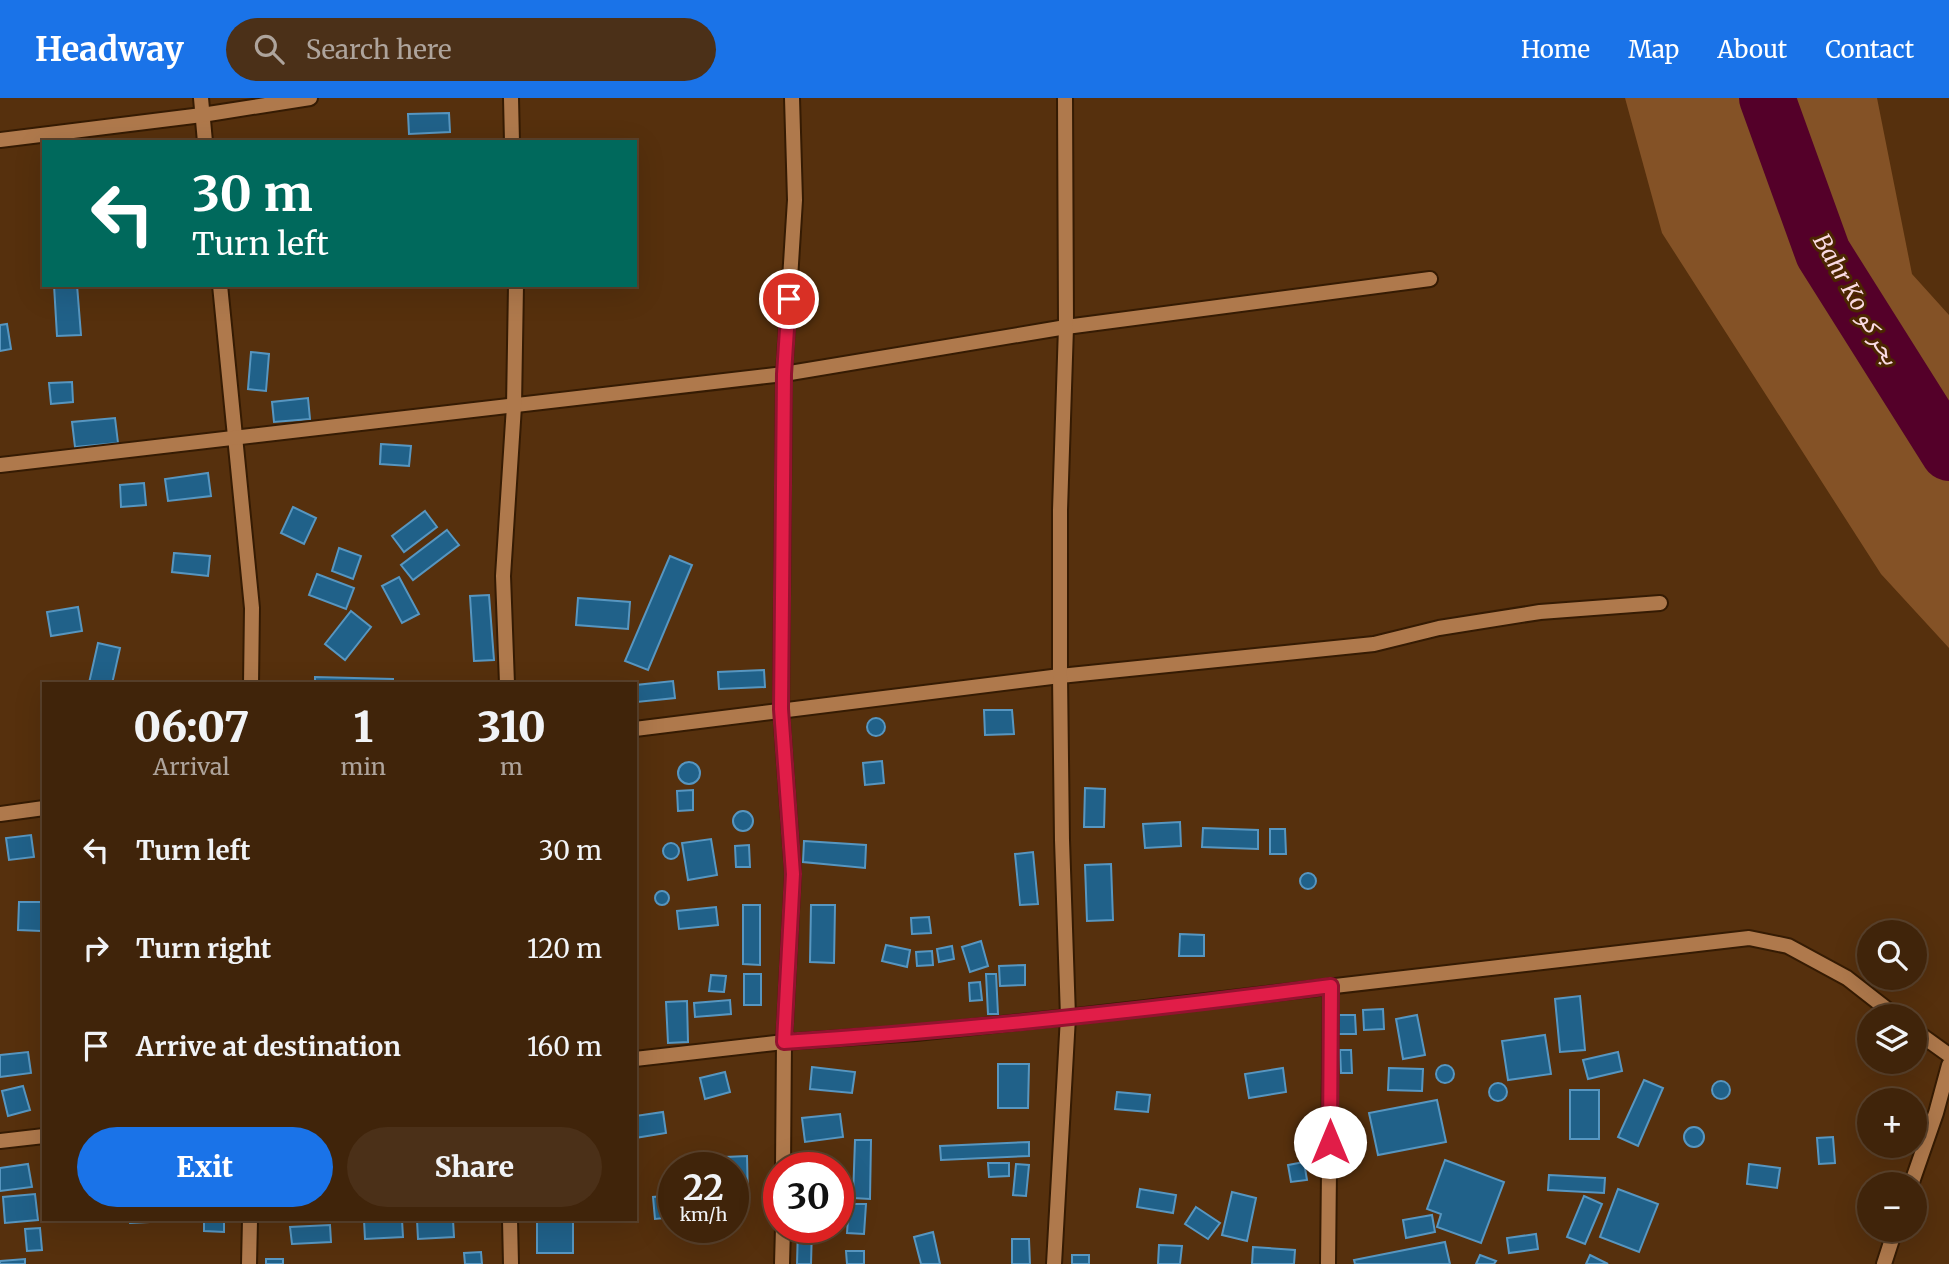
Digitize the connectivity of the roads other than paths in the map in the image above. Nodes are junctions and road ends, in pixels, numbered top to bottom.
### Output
1 (201, 98) edge
2 (310, 98) edge
3 (511, 98) edge
4 (792, 98) edge
5 (1065, 98) edge
6 (202, 115) junction
7 (0, 140) edge
8 (205, 140) edge
9 (512, 140) edge
10 (1430, 279) dead end
11 (220, 287) edge
12 (516, 287) edge
13 (1066, 327) junction
14 (784, 374) junction
15 (514, 406) junction
16 (236, 437) junction
17 (0, 465) edge
18 (1660, 603) dead end
19 (1060, 676) junction
20 (251, 682) edge
21 (507, 682) edge
22 (781, 709) junction
23 (637, 729) edge
24 (42, 808) edge
25 (0, 814) edge
26 (1331, 986) junction
27 (1880, 1004) edge
28 (1068, 1017) junction
29 (1927, 1039) edge
30 (784, 1042) junction
31 (1949, 1055) edge
32 (637, 1059) edge
33 (1949, 1065) edge
34 (42, 1136) edge
35 (0, 1141) edge
36 (783, 1152) edge
37 (1916, 1172) edge
38 (250, 1221) edge
39 (510, 1221) edge
40 (1891, 1242) edge
41 (783, 1243) edge
42 (249, 1264) edge
43 (511, 1264) edge
44 (782, 1264) edge
45 (1054, 1264) edge
46 (1328, 1264) edge
47 (1884, 1264) edge

1 - 6 street
2 - 6 street
3 - 9 street
4 - 14 street
5 - 13 street
6 - 7 street
6 - 8 street
10 - 13 street
11 - 16 street
12 - 15 street
13 - 14 street
13 - 19 street
14 - 15 street
14 - 22 street
15 - 16 street
15 - 21 street
16 - 17 street
16 - 20 street
18 - 19 street
19 - 22 street
19 - 28 street
22 - 23 street
22 - 30 street
24 - 25 street
26 - 27 street
26 - 28 street
26 - 46 street
28 - 30 street
28 - 45 street
29 - 31 street
30 - 32 street
30 - 36 street
33 - 37 street
34 - 35 street
38 - 42 street
39 - 43 street
40 - 47 street
41 - 44 street

